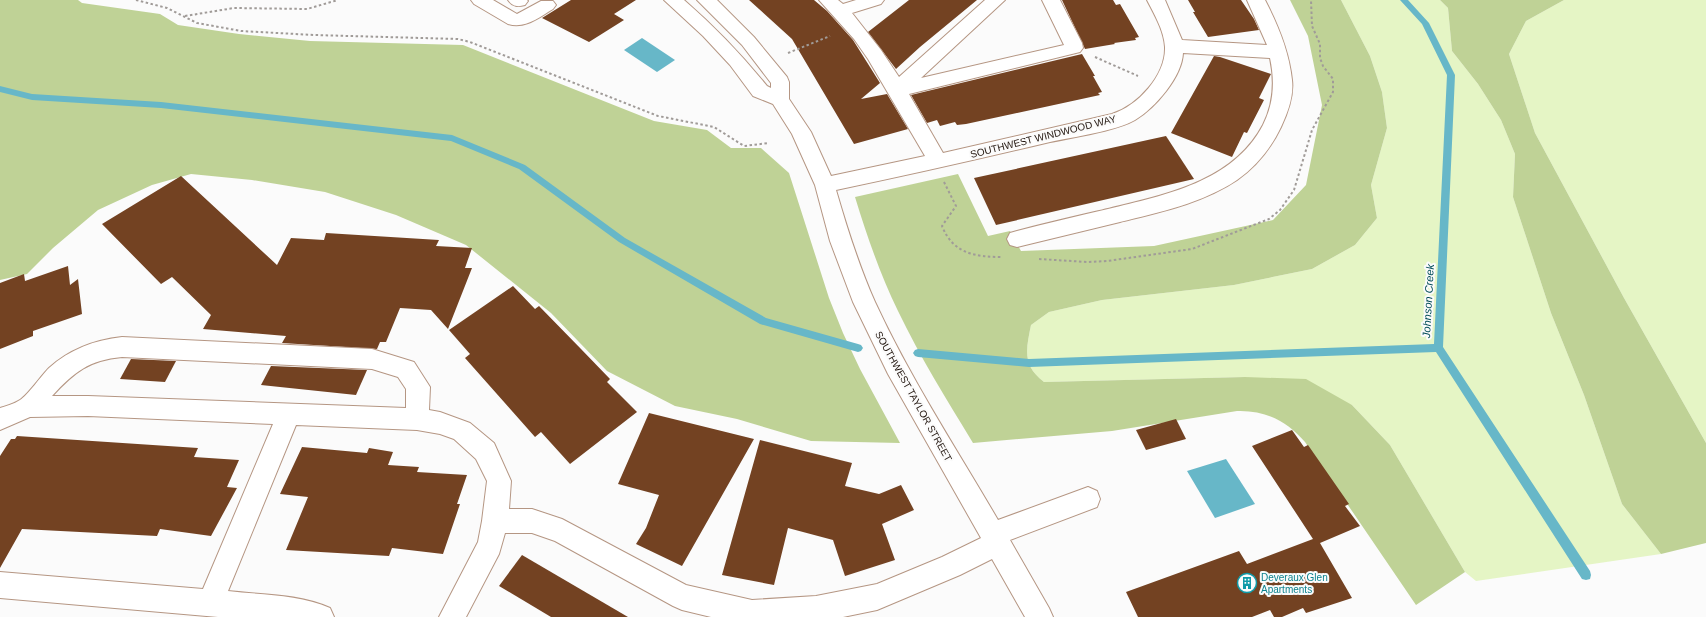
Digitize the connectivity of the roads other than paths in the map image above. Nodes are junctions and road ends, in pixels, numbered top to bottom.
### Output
1 (480, 0) edge
2 (673, 0) edge
3 (706, 0) edge
4 (875, 0) edge
5 (996, 0) edge
6 (1051, 0) edge
7 (1156, 0) edge
8 (1256, 0) edge
9 (547, 5) dead end
10 (834, 6) edge
11 (1174, 46) junction
12 (1278, 52) junction
13 (896, 90) junction
14 (780, 99) junction
15 (938, 162) junction
16 (825, 185) junction
17 (1017, 239) dead end
18 (29, 407) junction
19 (289, 414) junction
20 (0, 419) edge
21 (417, 419) junction
22 (1088, 499) dead end
23 (495, 521) junction
24 (995, 539) junction
25 (0, 585) edge
26 (210, 602) junction
27 (752, 615) edge
28 (321, 617) edge
29 (452, 617) edge
30 (1040, 617) edge

1 - 9 street
2 - 14 street
3 - 14 street, SOUTHWEST TAYLOR STREET
4 - 10 street
5 - 13 street
6 - 13 street
7 - 11 street, SOUTHWEST WINDWOOD WAY
8 - 12 street
10 - 13 street
11 - 12 street
11 - 15 street, SOUTHWEST WINDWOOD WAY
12 - 17 street
13 - 15 street
14 - 16 street, SOUTHWEST TAYLOR STREET
15 - 16 street, SOUTHWEST WINDWOOD WAY
16 - 24 street, SOUTHWEST TAYLOR STREET
18 - 19 street
18 - 20 street
18 - 21 street
19 - 21 street
19 - 26 street
21 - 23 street
22 - 24 street
23 - 27 street
23 - 29 street
24 - 27 street
24 - 30 street, SOUTHWEST TAYLOR STREET
25 - 26 street
26 - 28 street

